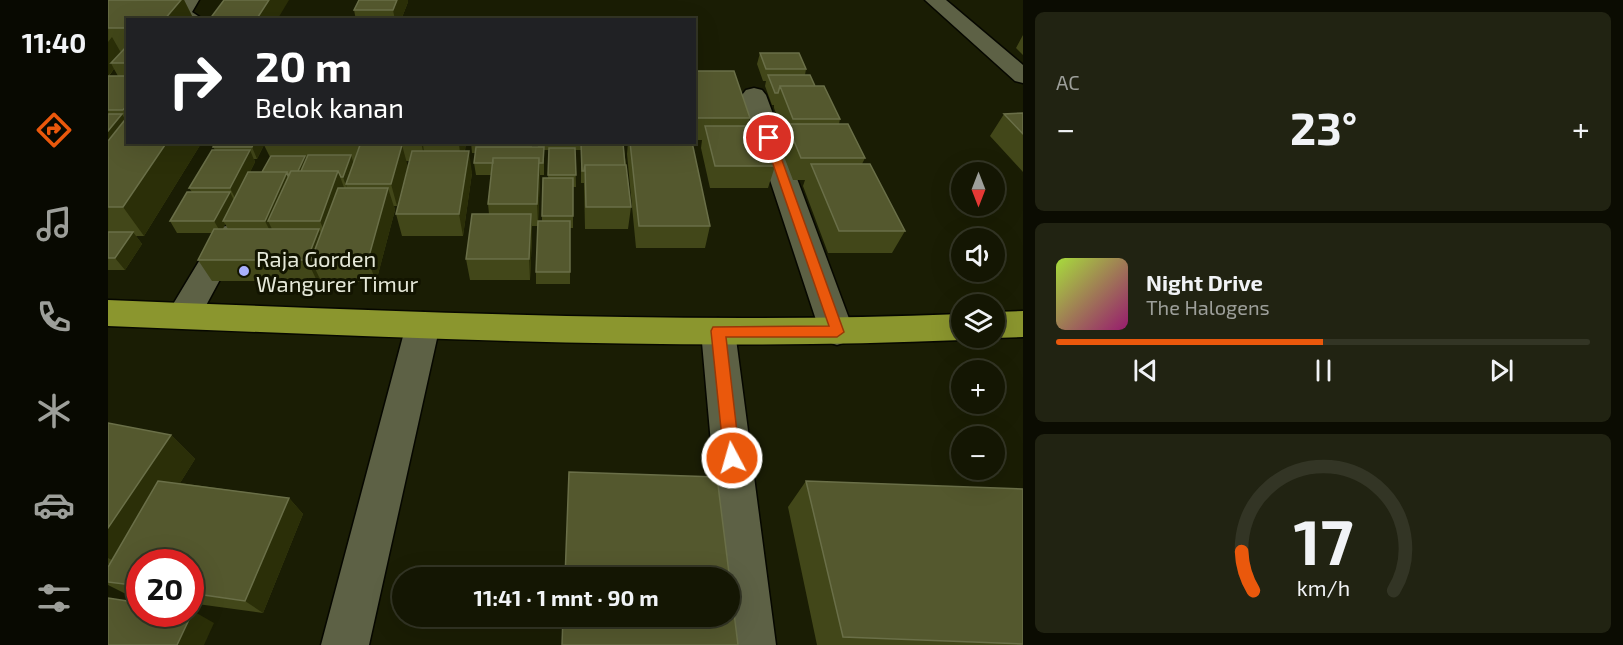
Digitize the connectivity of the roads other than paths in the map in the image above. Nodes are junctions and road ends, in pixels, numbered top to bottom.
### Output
1 (190, 0) edge
2 (934, 0) edge
3 (189, 18) edge
4 (1023, 76) edge
5 (754, 94) dead end
6 (241, 212) edge
7 (108, 313) edge
8 (184, 315) junction
9 (1023, 324) edge
10 (423, 325) junction
11 (1005, 325) edge
12 (951, 327) edge
13 (718, 331) junction
14 (837, 332) junction
15 (345, 645) edge
16 (752, 645) edge

1 - 3 street
2 - 4 street
5 - 14 street
6 - 8 street
7 - 8 highway
8 - 10 highway
9 - 11 highway
10 - 13 highway
10 - 15 street
12 - 14 highway
13 - 14 highway
13 - 16 street

